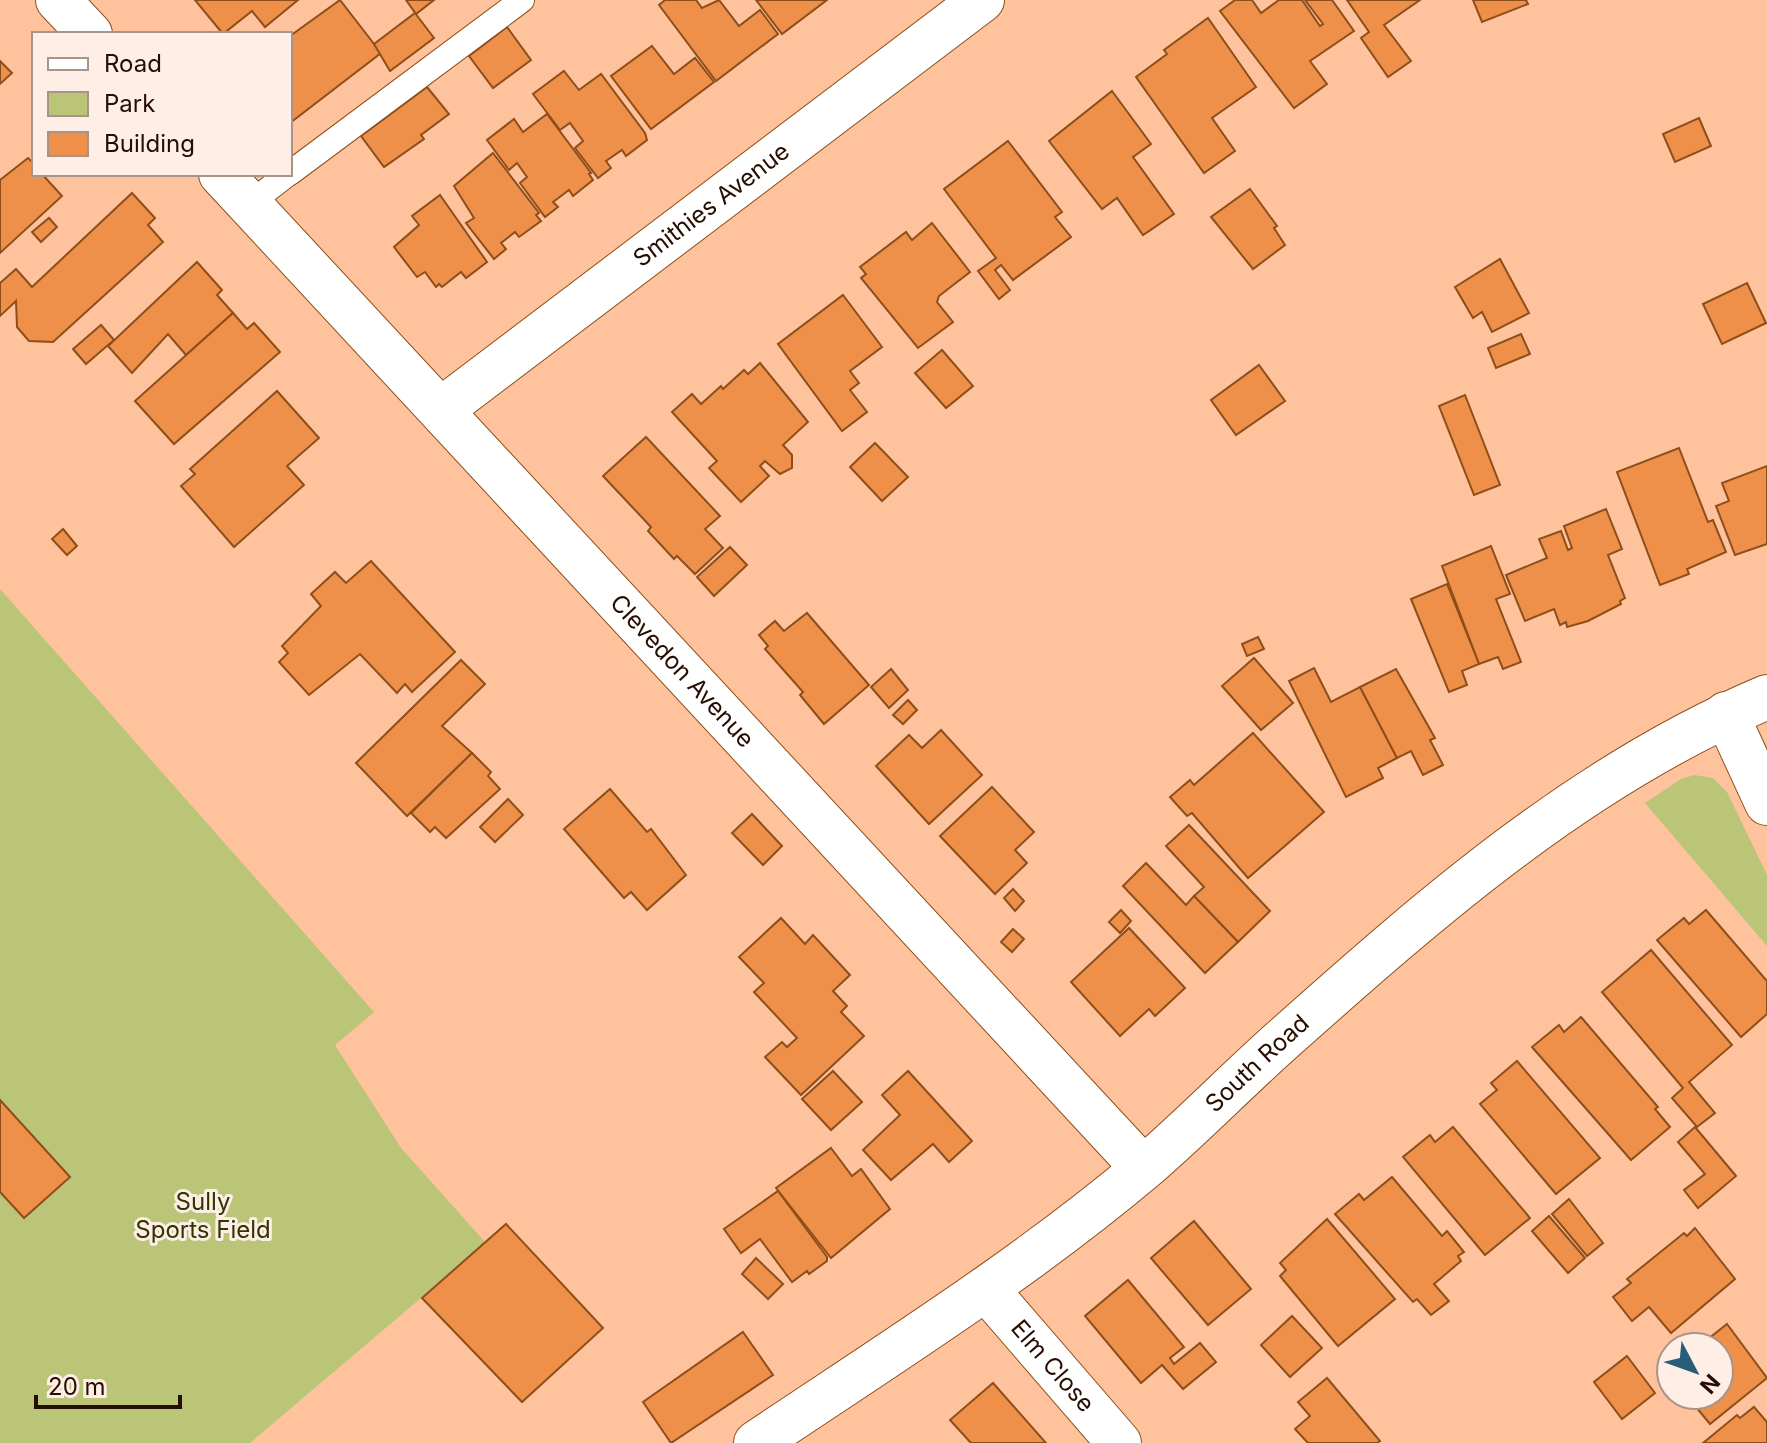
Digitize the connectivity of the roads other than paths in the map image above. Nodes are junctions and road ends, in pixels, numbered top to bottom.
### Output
1 (58, 0) edge
2 (522, 0) edge
3 (982, 0) edge
4 (88, 32) edge
5 (292, 171) edge
6 (279, 176) edge
7 (235, 189) edge
8 (442, 409) junction
9 (1767, 697) edge
10 (1726, 714) junction
11 (1767, 803) edge
12 (1143, 1168) junction
13 (986, 1289) junction
14 (756, 1443) edge
15 (1119, 1443) edge

1 - 4 street
2 - 5 lane
3 - 8 street, Smithies Avenue
6 - 7 lane
7 - 8 street, Clevedon Avenue
8 - 12 street, Clevedon Avenue
9 - 10 street, South Road
10 - 11 street
10 - 12 street, South Road
12 - 13 street, South Road
13 - 14 street, South Road
13 - 15 street, Elm Close

